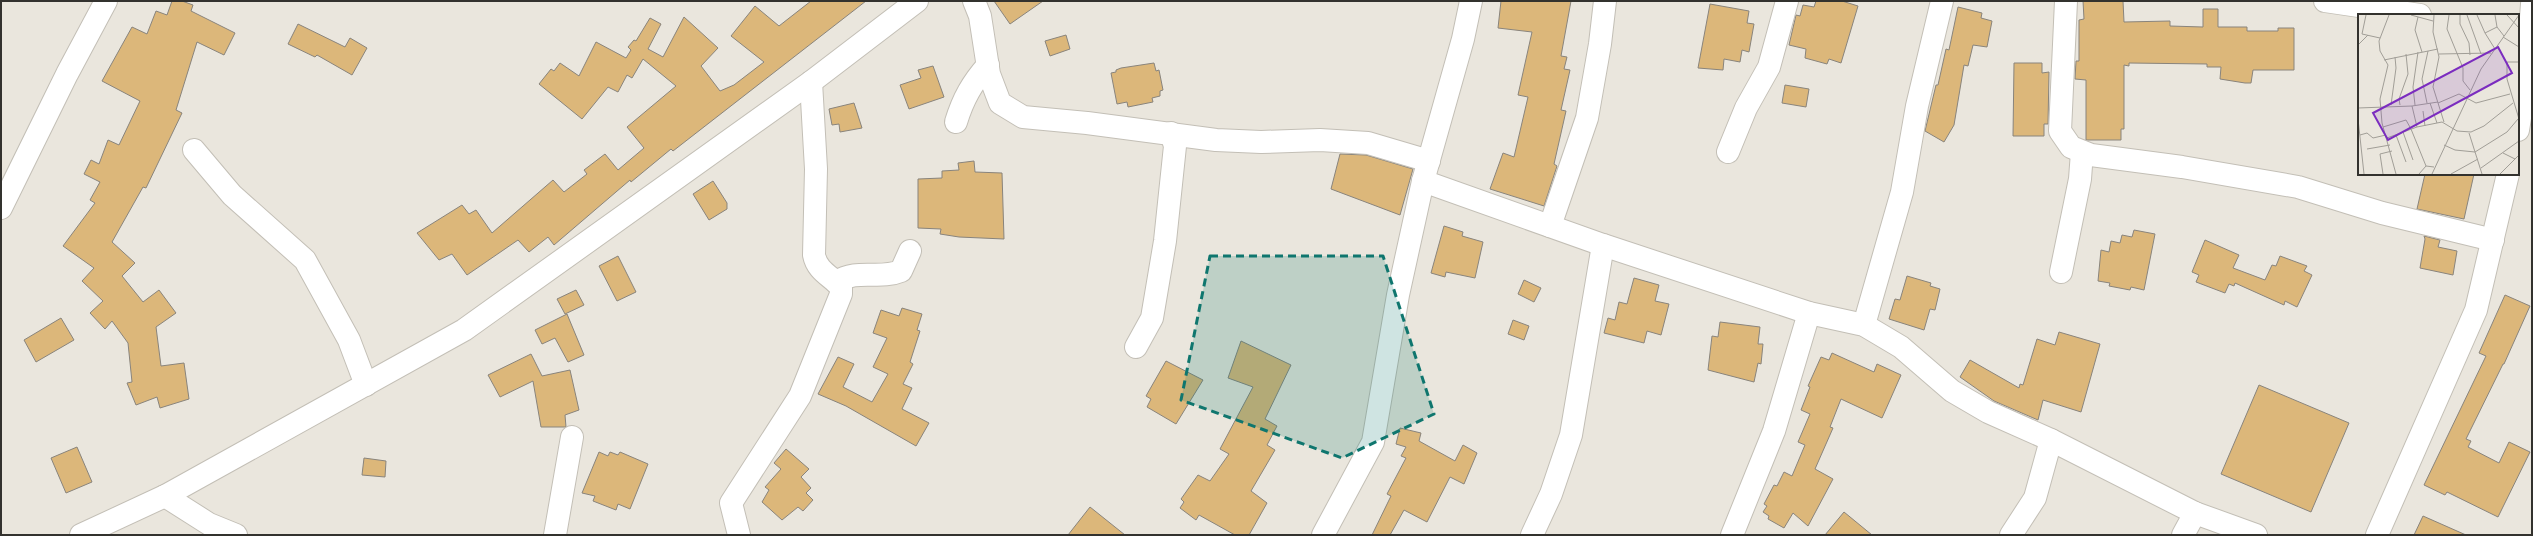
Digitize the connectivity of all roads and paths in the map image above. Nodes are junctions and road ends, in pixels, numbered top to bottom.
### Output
1 (106, 1) edge
2 (917, 1) edge
3 (974, 1) edge
4 (1471, 1) edge
5 (1605, 1) edge
6 (1787, 1) edge
7 (1942, 1) edge
8 (2066, 1) edge
9 (2325, 1) edge
10 (2364, 4) edge
11 (2532, 4) edge
12 (2415, 14) edge
13 (2524, 30) edge
14 (988, 65) junction
15 (2529, 81) edge
16 (811, 82) junction
17 (956, 122) dead end
18 (2519, 126) edge
19 (1171, 133) junction
20 (194, 150) dead end
21 (1728, 152) dead end
22 (2082, 152) junction
23 (1426, 171) junction
24 (2508, 175) edge
25 (1, 208) edge
26 (1550, 226) junction
27 (2493, 240) junction
28 (1603, 245) junction
29 (910, 250) dead end
30 (2061, 272) dead end
31 (836, 282) junction
32 (1809, 313) junction
33 (1864, 325) junction
34 (1136, 347) dead end
35 (366, 385) junction
36 (572, 437) dead end
37 (2051, 440) junction
38 (165, 496) junction
39 (2195, 513) junction
40 (81, 535) edge
41 (236, 535) edge
42 (555, 535) edge
43 (739, 535) edge
44 (1323, 535) edge
45 (1532, 535) edge
46 (1732, 535) edge
47 (2010, 535) edge
48 (2183, 535) edge
49 (2256, 535) edge
50 (2377, 535) edge

1 - 25 street
2 - 16 street
3 - 14 street
4 - 23 street
5 - 26 street
6 - 21 street
7 - 33 street
8 - 22 street
9 - 10 street
10 - 12 street
11 - 13 street
13 - 15 street
14 - 17 street
14 - 19 street
15 - 18 street
16 - 31 street
16 - 35 street
19 - 23 street
19 - 34 street
20 - 35 street
22 - 27 street
22 - 30 street
23 - 26 street
23 - 44 street
24 - 27 street
26 - 28 street
27 - 50 street
28 - 32 street
28 - 45 street
29 - 31 street
31 - 43 street
32 - 33 street
32 - 46 street
33 - 37 street
35 - 38 street
36 - 42 street
37 - 39 street
37 - 47 street
38 - 40 street
38 - 41 street
39 - 48 street
39 - 49 street

